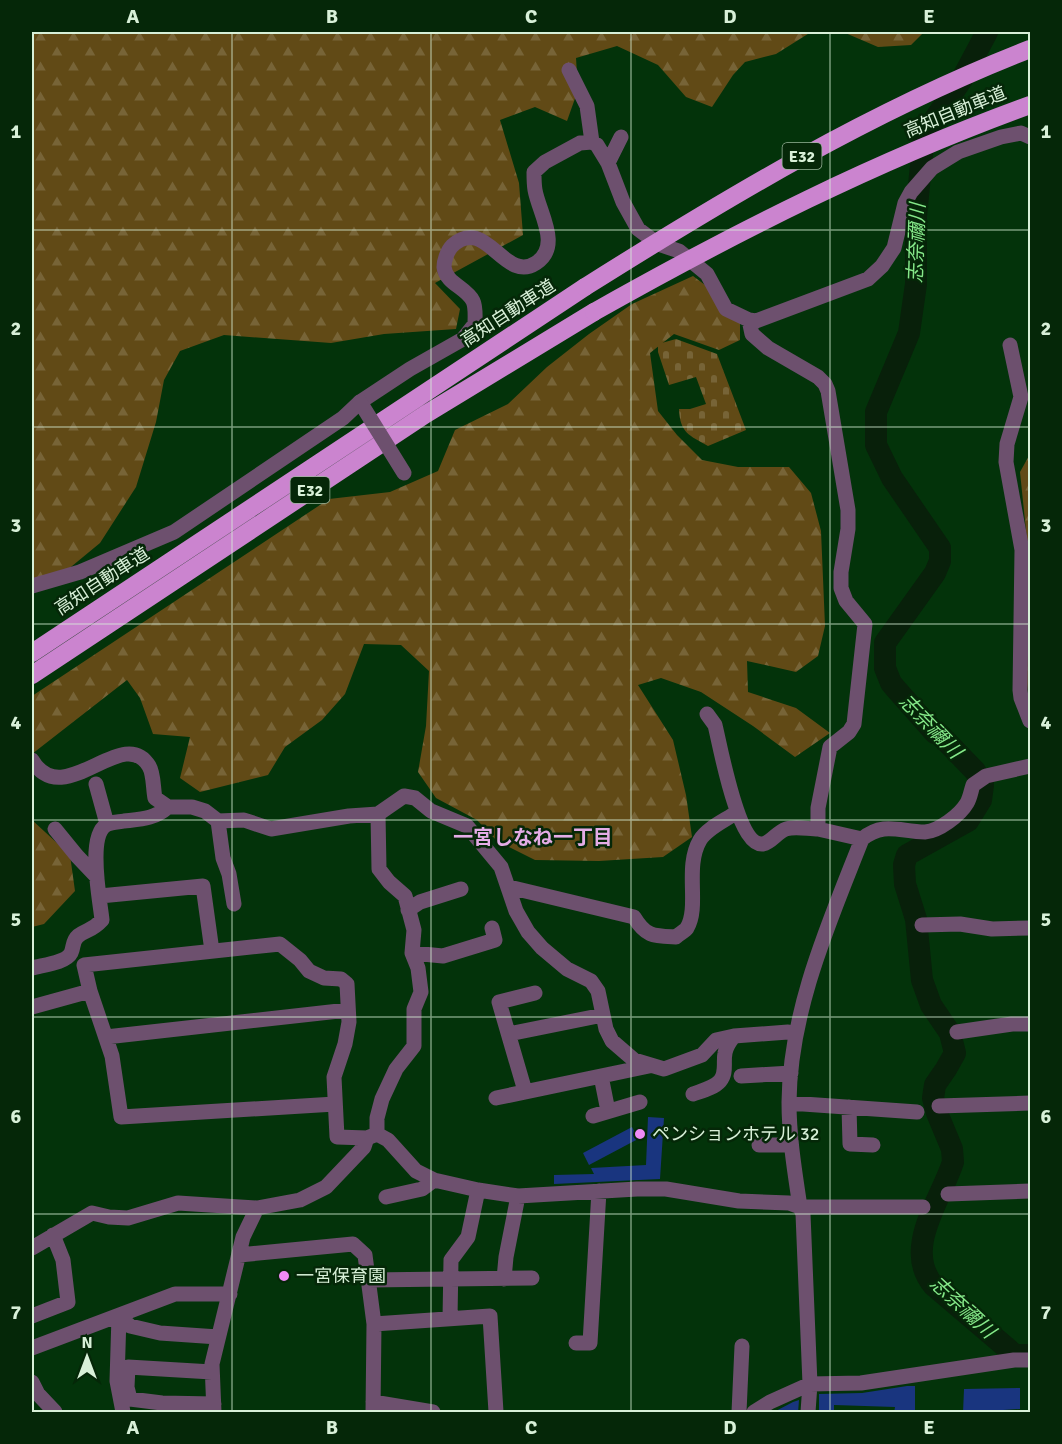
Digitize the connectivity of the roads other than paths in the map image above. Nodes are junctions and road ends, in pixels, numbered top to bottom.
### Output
1 (1030, 49) edge
2 (569, 70) dead end
3 (1030, 105) edge
4 (621, 137) dead end
5 (1030, 137) edge
6 (592, 142) junction
7 (608, 163) junction
8 (749, 320) junction
9 (1010, 345) dead end
10 (360, 402) junction
11 (404, 473) dead end
12 (32, 586) edge
13 (32, 653) edge
14 (32, 675) edge
15 (707, 714) dead end
16 (1030, 721) edge
17 (32, 760) edge
18 (1030, 766) edge
19 (96, 784) dead end
20 (168, 807) junction
21 (737, 812) junction
22 (378, 814) junction
23 (218, 821) junction
24 (107, 824) junction
25 (55, 829) dead end
26 (818, 829) junction
27 (862, 839) junction
28 (97, 877) junction
29 (509, 887) junction
30 (461, 889) dead end
31 (100, 896) junction
32 (234, 904) dead end
33 (408, 910) junction
34 (922, 925) dead end
35 (492, 928) dead end
36 (1030, 928) edge
37 (212, 951) junction
38 (412, 952) junction
39 (32, 968) edge
40 (90, 991) junction
41 (535, 993) dead end
42 (32, 1007) edge
43 (348, 1010) junction
44 (603, 1015) junction
45 (1030, 1024) edge
46 (957, 1032) dead end
47 (503, 1033) junction
48 (795, 1034) junction
49 (734, 1036) junction
50 (106, 1037) junction
51 (650, 1065) junction
52 (791, 1073) junction
53 (601, 1076) junction
54 (741, 1076) dead end
55 (525, 1091) junction
56 (693, 1094) dead end
57 (496, 1098) dead end
58 (640, 1102) dead end
59 (789, 1103) junction
60 (1030, 1103) edge
61 (335, 1104) junction
62 (939, 1106) dead end
63 (849, 1107) junction
64 (917, 1112) dead end
65 (372, 1136) junction
66 (759, 1144) dead end
67 (791, 1145) junction
68 (873, 1145) dead end
69 (434, 1180) junction
70 (478, 1190) junction
71 (599, 1191) junction
72 (1030, 1191) edge
73 (948, 1194) dead end
74 (518, 1196) junction
75 (387, 1197) dead end
76 (800, 1207) junction
77 (923, 1207) dead end
78 (257, 1208) junction
79 (53, 1235) junction
80 (32, 1248) edge
81 (239, 1255) junction
82 (532, 1278) dead end
83 (504, 1279) junction
84 (368, 1280) junction
85 (451, 1280) junction
86 (230, 1294) junction
87 (32, 1316) edge
88 (123, 1319) junction
89 (450, 1319) junction
90 (374, 1324) junction
91 (159, 1333) junction
92 (218, 1337) junction
93 (132, 1338) dead end
94 (576, 1343) dead end
95 (742, 1346) dead end
96 (32, 1348) edge
97 (1030, 1360) edge
98 (128, 1367) junction
99 (212, 1372) junction
100 (32, 1382) edge
101 (810, 1384) junction
102 (373, 1407) edge
103 (214, 1408) edge
104 (55, 1413) edge
105 (123, 1413) edge
106 (433, 1413) edge
107 (496, 1413) edge
108 (739, 1413) edge
109 (754, 1413) edge
110 (808, 1413) edge

1 - 13 highway, 高知自動車道 / E32, bridge
2 - 6 street
3 - 14 highway, 高知自動車道 / E32, bridge
4 - 7 street
5 - 8 street
6 - 7 street
6 - 10 street
7 - 8 street
8 - 26 street
9 - 16 street
10 - 11 street, bridge
10 - 12 street
15 - 21 street
17 - 20 street
18 - 27 street
19 - 24 street
20 - 23 street
20 - 24 street
21 - 26 street
21 - 29 street
22 - 23 street
22 - 29 street
22 - 33 street
23 - 32 street
24 - 28 street
25 - 28 street
26 - 27 street
27 - 48 street
28 - 31 street
29 - 44 street
30 - 33 street
31 - 37 street
31 - 39 street
33 - 38 street
34 - 36 street
35 - 38 street
37 - 40 street
37 - 43 street
38 - 65 street
40 - 42 street
40 - 50 street
41 - 47 street
43 - 50 street
43 - 61 street
44 - 47 street
44 - 51 street
45 - 46 street
47 - 55 street
48 - 49 street
48 - 52 street
49 - 51 street
49 - 56 street
50 - 61 street
51 - 53 street
52 - 54 street
52 - 59 street
53 - 55 street
53 - 58 street
55 - 57 street
59 - 63 street
59 - 67 street
60 - 62 street
61 - 65 street
63 - 64 street
63 - 68 street
65 - 69 street
65 - 78 street
66 - 67 street
67 - 76 street
69 - 70 street
69 - 75 street
70 - 74 street
70 - 85 street
71 - 74 street
71 - 76 street
71 - 94 street
72 - 73 street
74 - 83 street
76 - 77 street
76 - 101 street
78 - 79 street
78 - 81 street
79 - 80 street
79 - 87 street
81 - 84 street
81 - 86 street
82 - 83 street
83 - 85 street
84 - 85 street
84 - 90 street
85 - 89 street
86 - 88 street
86 - 92 street
88 - 91 street
88 - 96 street
88 - 98 street
88 - 105 street
89 - 90 street
89 - 107 street
90 - 102 street
91 - 92 street
91 - 93 street
92 - 99 street
95 - 108 street
97 - 101 street
98 - 99 street
98 - 103 street
99 - 103 street
100 - 104 street
101 - 109 street
101 - 110 street
102 - 106 street

